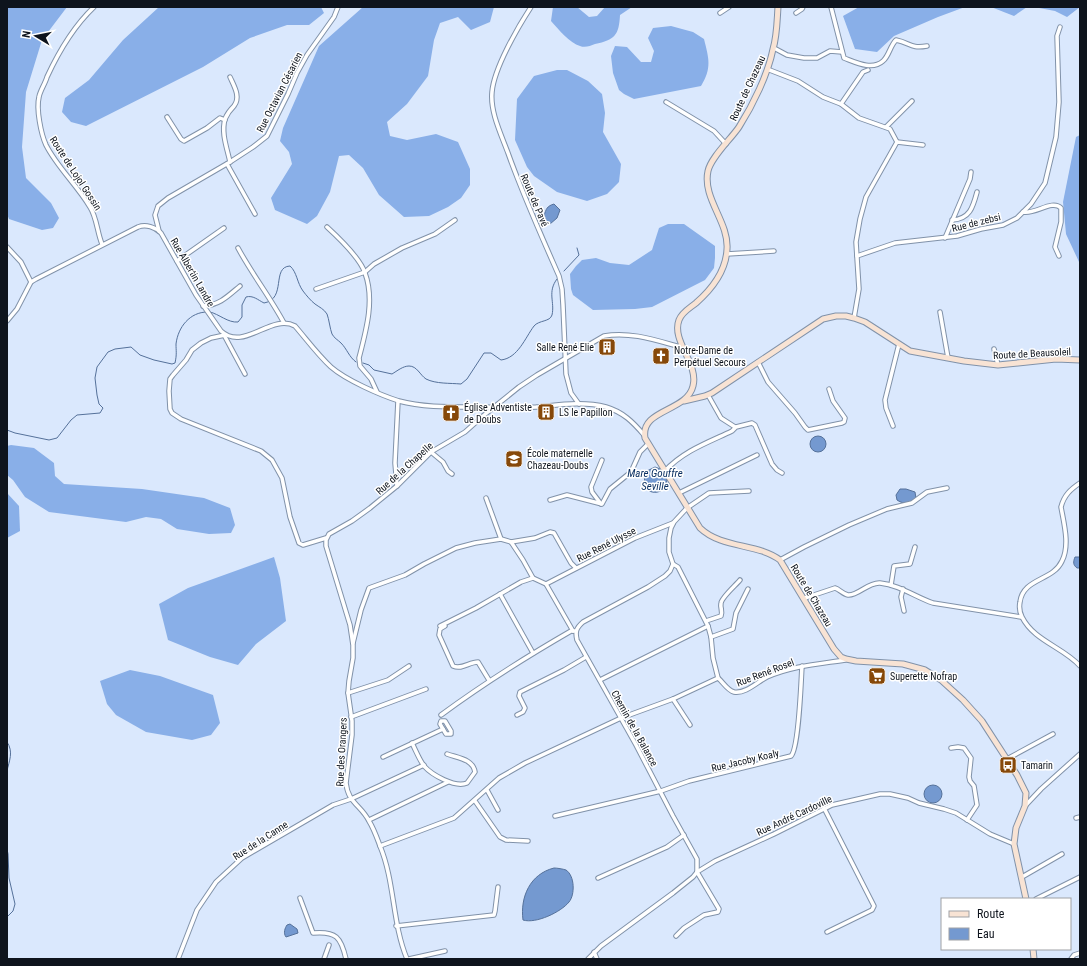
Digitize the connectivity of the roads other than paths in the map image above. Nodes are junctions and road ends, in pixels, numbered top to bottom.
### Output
1 (94, 7) edge
2 (338, 7) edge
3 (531, 7) edge
4 (729, 7) edge
5 (778, 7) edge
6 (803, 7) edge
7 (831, 7) edge
8 (720, 13) dead end
9 (796, 13) dead end
10 (1060, 27) dead end
11 (927, 46) dead end
12 (774, 48) junction
13 (842, 52) junction
14 (767, 69) junction
15 (868, 70) dead end
16 (230, 77) dead end
17 (912, 101) dead end
18 (666, 102) dead end
19 (841, 104) junction
20 (167, 117) dead end
21 (225, 120) junction
22 (886, 127) junction
23 (897, 142) junction
24 (726, 144) junction
25 (923, 145) dead end
26 (228, 163) junction
27 (971, 172) dead end
28 (977, 192) dead end
29 (1023, 212) junction
30 (255, 214) dead end
31 (455, 220) dead end
32 (952, 220) junction
33 (224, 228) dead end
34 (327, 228) dead end
35 (159, 231) junction
36 (945, 238) junction
37 (102, 244) junction
38 (7, 247) edge
39 (238, 248) dead end
40 (774, 251) dead end
41 (726, 254) junction
42 (857, 256) junction
43 (1059, 256) dead end
44 (177, 261) junction
45 (365, 272) junction
46 (31, 282) junction
47 (240, 286) dead end
48 (316, 289) dead end
49 (204, 307) junction
50 (940, 312) dead end
51 (854, 318) junction
52 (7, 322) edge
53 (284, 323) junction
54 (225, 335) junction
55 (899, 344) junction
56 (684, 348) junction
57 (994, 349) dead end
58 (948, 358) junction
59 (565, 360) junction
60 (1080, 360) edge
61 (758, 362) junction
62 (998, 365) junction
63 (245, 374) dead end
64 (829, 389) dead end
65 (378, 392) junction
66 (708, 395) junction
67 (398, 400) junction
68 (683, 402) junction
69 (579, 404) junction
70 (494, 407) junction
71 (893, 426) dead end
72 (735, 427) junction
73 (644, 435) junction
74 (648, 444) junction
75 (431, 452) junction
76 (757, 455) dead end
77 (602, 460) dead end
78 (665, 470) junction
79 (782, 473) dead end
80 (452, 474) dead end
81 (1080, 483) edge
82 (397, 486) junction
83 (946, 488) dead end
84 (749, 491) dead end
85 (679, 493) junction
86 (486, 498) dead end
87 (550, 500) dead end
88 (600, 504) junction
89 (688, 508) junction
90 (674, 522) junction
91 (326, 538) junction
92 (501, 539) junction
93 (511, 542) junction
94 (915, 547) dead end
95 (780, 560) junction
96 (673, 564) junction
97 (576, 568) junction
98 (534, 578) junction
99 (740, 580) dead end
100 (546, 584) junction
101 (891, 585) junction
102 (748, 589) dead end
103 (903, 589) junction
104 (500, 594) junction
105 (804, 598) junction
106 (904, 611) dead end
107 (1022, 617) junction
108 (458, 620) dead end
109 (706, 620) junction
110 (440, 626) dead end
111 (708, 626) junction
112 (574, 631) junction
113 (711, 637) junction
114 (353, 645) junction
115 (533, 653) junction
116 (586, 656) junction
117 (846, 659) junction
118 (409, 666) dead end
119 (802, 666) junction
120 (1080, 666) edge
121 (718, 678) junction
122 (489, 680) junction
123 (600, 680) junction
124 (426, 689) dead end
125 (348, 693) junction
126 (673, 699) junction
127 (441, 715) dead end
128 (517, 715) dead end
129 (351, 718) junction
130 (621, 718) junction
131 (690, 726) dead end
132 (443, 729) dead end
133 (1053, 734) dead end
134 (412, 743) junction
135 (951, 748) dead end
136 (447, 754) dead end
137 (1079, 756) edge
138 (383, 757) dead end
139 (1007, 759) junction
140 (424, 765) junction
141 (448, 782) junction
142 (487, 790) junction
143 (661, 790) junction
144 (351, 799) junction
145 (475, 800) junction
146 (1025, 806) junction
147 (824, 808) junction
148 (498, 810) dead end
149 (555, 816) dead end
150 (369, 820) junction
151 (967, 820) junction
152 (684, 835) junction
153 (528, 841) dead end
154 (1014, 844) junction
155 (380, 846) junction
156 (1062, 854) dead end
157 (697, 872) junction
158 (1022, 877) junction
159 (1080, 877) edge
160 (598, 878) dead end
161 (498, 887) dead end
162 (300, 898) dead end
163 (1026, 898) edge
164 (1038, 898) edge
165 (396, 926) junction
166 (827, 932) dead end
167 (676, 936) dead end
168 (329, 945) dead end
169 (445, 951) dead end
170 (594, 952) junction
171 (1080, 953) edge
172 (178, 959) edge
173 (324, 959) edge
174 (346, 959) edge
175 (408, 959) edge
176 (588, 959) edge
177 (597, 959) edge
178 (1071, 959) edge

1 - 37 street, Route de Lojol Gossin
2 - 26 street, Rue Octavian Césarien
3 - 59 street, Route de Pavé
4 - 8 street
5 - 12 main road, Route de Chazeau
6 - 9 street
7 - 13 street
10 - 29 street, Rue de zebsi
11 - 13 street
12 - 13 street
12 - 14 main road, Route de Chazeau
14 - 19 street
14 - 24 main road, Route de Chazeau
15 - 19 street
16 - 21 street
17 - 22 street
18 - 24 street
19 - 22 street
20 - 21 street
21 - 26 street
22 - 23 street
23 - 25 street
23 - 42 street
24 - 41 main road, Route de Chazeau
26 - 30 street
26 - 35 street, Rue Octavian Césarien
27 - 32 street
28 - 32 street
29 - 36 street, Rue de zebsi
29 - 43 street
31 - 45 street
32 - 36 street
33 - 44 street
34 - 45 street
35 - 37 street, Rue Albertin Landre
35 - 44 street, Rue Albertin Landre
36 - 42 street, Rue de zebsi
37 - 46 street, Rue Albertin Landre
38 - 46 street
39 - 53 street
40 - 41 street
41 - 56 main road, Route de Chazeau
42 - 51 street
44 - 49 street, Rue Albertin Landre
45 - 48 street
45 - 65 street
46 - 52 street
47 - 49 street
49 - 54 street, Rue Albertin Landre
50 - 58 street
51 - 55 main road, Route de Beausoleil
51 - 61 main road, Route de Beausoleil
53 - 54 street
53 - 65 street
54 - 63 street, Rue Albertin Landre
54 - 91 street, Rue de la Chapelle
55 - 58 main road, Route de Beausoleil
55 - 71 street
56 - 59 street, Rue de la Chapelle
56 - 68 main road, Route de Chazeau
57 - 62 street
58 - 62 main road, Route de Beausoleil
59 - 69 street, Route de Pavé
59 - 70 street, Rue de la Chapelle
60 - 62 main road, Route de Beausoleil
61 - 64 street
61 - 66 main road, Route de Beausoleil
65 - 67 street
66 - 68 main road, Route de Beausoleil
66 - 72 street
67 - 70 street
67 - 82 street
68 - 73 main road
69 - 70 street
69 - 73 street
70 - 75 street, Rue de la Chapelle
72 - 78 street
72 - 79 street
73 - 74 main road, Route de Chazeau
74 - 78 main road, Route de Chazeau
74 - 88 street
75 - 80 street
75 - 82 street, Rue de la Chapelle
76 - 85 street
77 - 88 street
78 - 85 main road, Route de Chazeau
81 - 107 street
82 - 91 street, Rue de la Chapelle
83 - 95 street
84 - 89 street
85 - 89 main road, Route de Chazeau
86 - 92 street
87 - 88 street
89 - 90 street
89 - 95 main road, Route de Chazeau
90 - 96 street
90 - 97 street, Rue René Ulysse
91 - 114 street, Rue des Orangers
92 - 93 street
92 - 114 street
93 - 97 street
93 - 98 street
94 - 101 street
95 - 105 main road, Route de Chazeau
96 - 109 street
96 - 112 street
97 - 100 street, Rue René Ulysse
98 - 100 street
98 - 104 street
99 - 109 street
100 - 112 street, Chemin de la Balance
101 - 103 street
101 - 105 street
102 - 113 street
103 - 106 street
103 - 107 street
104 - 110 street
104 - 115 street
105 - 117 main road, Route de Chazeau
107 - 120 street
108 - 122 street
109 - 111 street
111 - 113 street
111 - 123 street
112 - 115 street
112 - 116 street, Chemin de la Balance
113 - 121 street
114 - 125 street, Rue des Orangers
115 - 122 street
116 - 123 street, Chemin de la Balance
116 - 128 street
117 - 119 street, Rue René Rosel
117 - 139 main road
118 - 125 street
119 - 121 street, Rue René Rosel
119 - 143 street, Rue Jacoby Koaly
121 - 126 street
122 - 127 street
123 - 130 street, Chemin de la Balance
124 - 129 street
125 - 129 street, Rue des Orangers
126 - 130 street
126 - 131 street
129 - 144 street, Rue des Orangers
130 - 142 street
130 - 143 street, Chemin de la Balance
132 - 134 street
133 - 139 street
134 - 138 street
134 - 140 street
135 - 151 street
136 - 141 street
137 - 146 street
139 - 146 main road
140 - 141 street
140 - 144 street, Rue de la Canne
141 - 150 street
142 - 145 street
142 - 148 street
143 - 149 street
143 - 152 street, Chemin de la Balance
144 - 150 street, Rue des Orangers
144 - 172 street, Rue de la Canne
145 - 153 street
145 - 155 street
146 - 154 main road
147 - 151 street, Rue André Cardoville
147 - 157 street, Rue André Cardoville
147 - 166 street
150 - 155 street, Rue des Orangers
151 - 154 street, Rue André Cardoville
152 - 157 street, Chemin de la Balance
152 - 160 street
154 - 158 main road
155 - 165 street, Rue des Orangers
156 - 158 street
157 - 167 street
157 - 170 street
158 - 163 main road
159 - 164 street
161 - 165 street
162 - 174 street
165 - 175 street, Rue des Orangers
168 - 173 street
169 - 175 street
170 - 176 street
170 - 177 street
171 - 178 street

